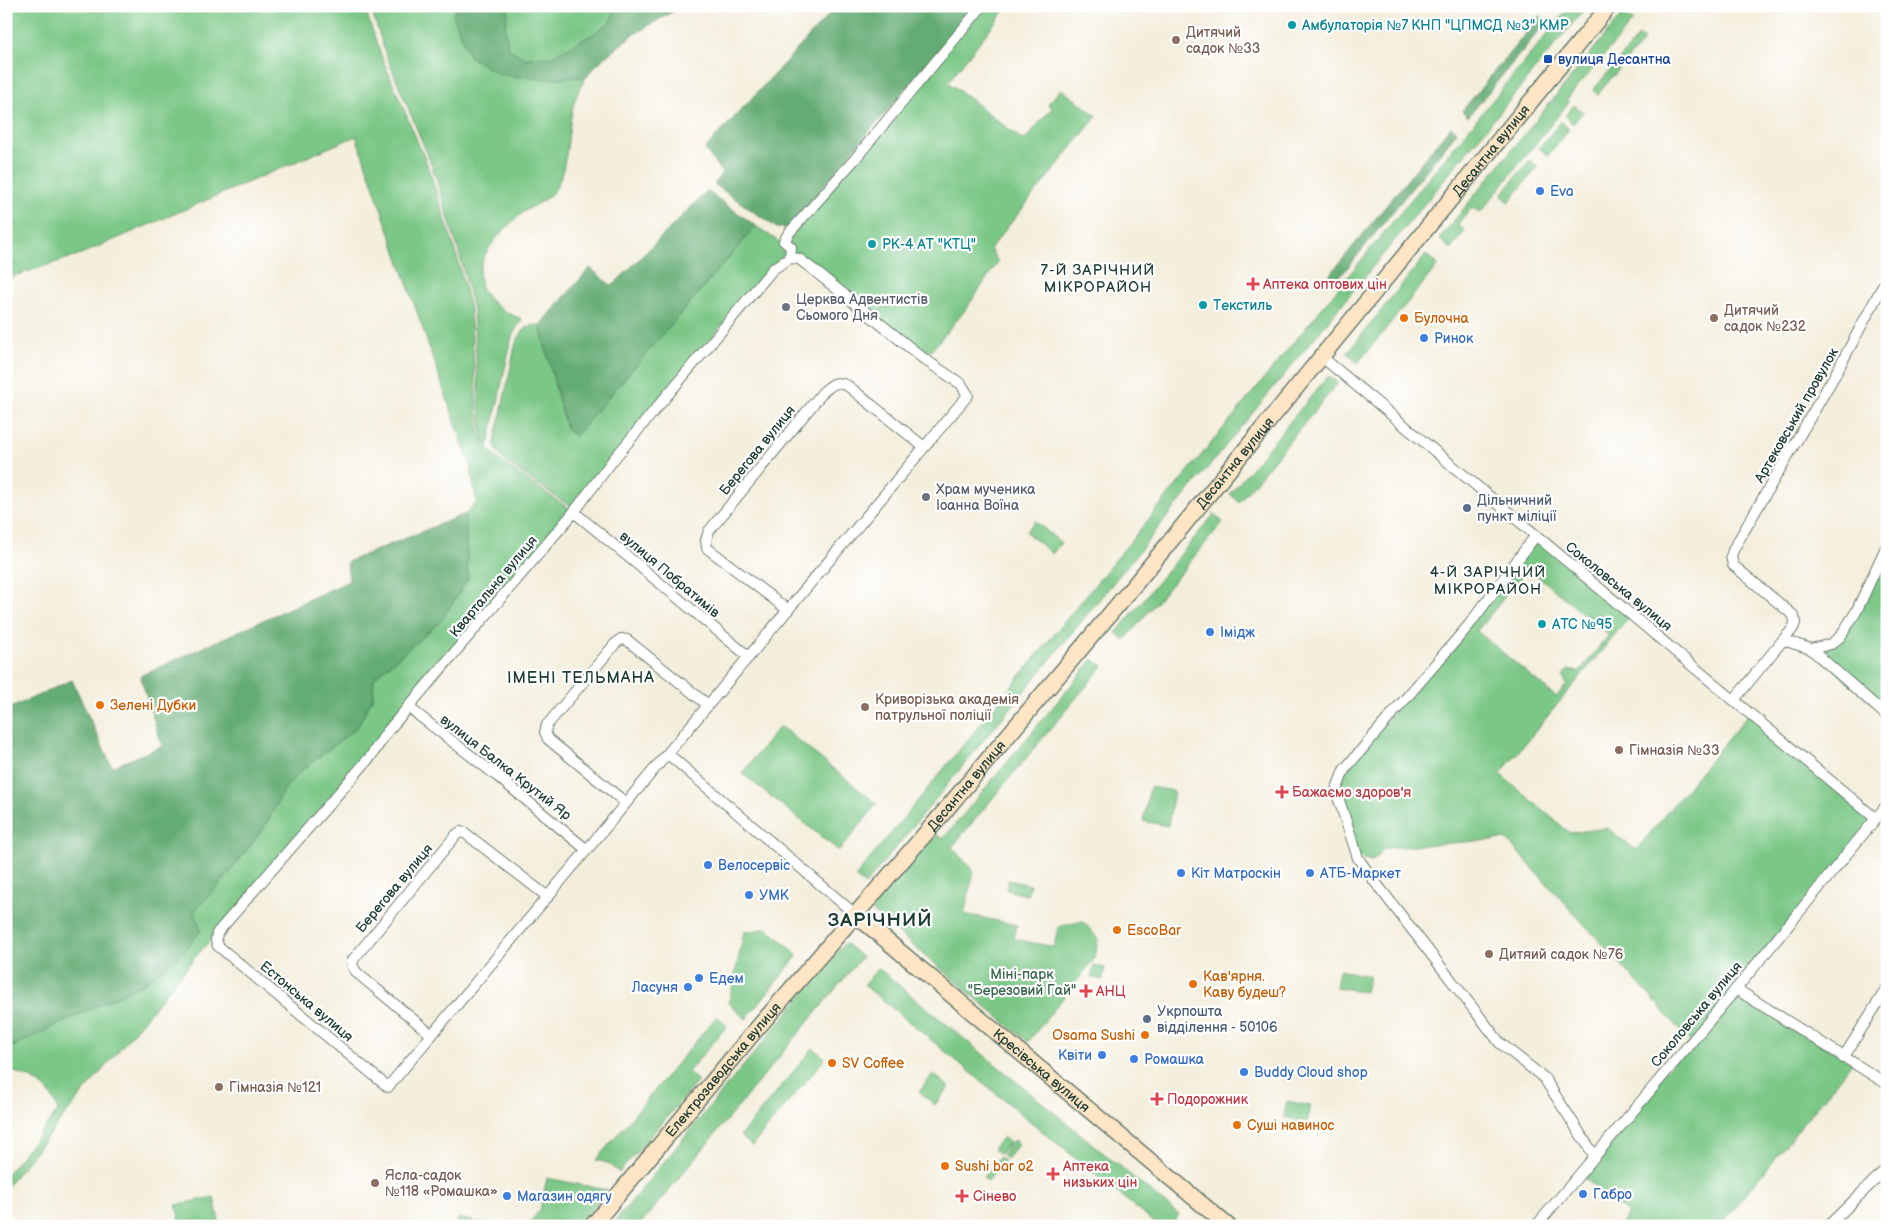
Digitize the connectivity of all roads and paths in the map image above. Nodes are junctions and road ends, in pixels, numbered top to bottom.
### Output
1 (982, 6) edge
2 (1609, 6) edge
3 (790, 258) junction
4 (1887, 278) edge
5 (1322, 356) junction
6 (924, 447) junction
7 (574, 512) junction
8 (1536, 535) junction
9 (1886, 550) edge
10 (788, 610) junction
11 (1783, 640) junction
12 (1811, 649) junction
13 (748, 657) junction
14 (1734, 700) junction
15 (708, 705) junction
16 (408, 707) junction
17 (1887, 716) edge
18 (668, 754) junction
19 (626, 803) junction
20 (1887, 805) edge
21 (1876, 818) junction
22 (587, 850) junction
23 (548, 897) junction
24 (856, 915) junction
25 (217, 932) joint
26 (1887, 988) edge
27 (1736, 989) junction
28 (432, 1035) junction
29 (1843, 1058) junction
30 (1887, 1084) edge
31 (1594, 1155) junction
32 (1887, 1168) edge
33 (592, 1226) edge
34 (1228, 1226) edge
35 (1536, 1226) edge
36 (1828, 1226) edge

1 - 3 street
2 - 5 main road, Десантна вулиця
3 - 6 street
3 - 7 street, Квартальна вулиця
4 - 11 street, Артековський провулок
5 - 8 street, Соколовська вулиця
5 - 24 main road, Десантна вулиця
6 - 10 street
6 - 10 street, Берегова вулиця
7 - 13 street, вулиця Побратимів
7 - 16 street, Квартальна вулиця
8 - 14 street, Соколовська вулиця
8 - 31 street
9 - 12 street
10 - 13 street
11 - 12 street
11 - 14 street
12 - 17 street
13 - 15 street
14 - 21 street, Соколовська вулиця
15 - 18 street
15 - 19 street
16 - 22 street, вулиця Балка Крутий Яр
16 - 25 street, Квартальна вулиця
18 - 19 street
18 - 24 street
19 - 22 street
20 - 21 street, Соколовська вулиця
21 - 27 street, Соколовська вулиця
22 - 23 street
23 - 28 street
23 - 28 street, Берегова вулиця
24 - 33 main road, Електрозаводська вулиця
24 - 34 main road, Кресівська вулиця
25 - 28 street, Естонська вулиця
26 - 29 street
27 - 29 street
27 - 31 street, Соколовська вулиця
29 - 30 street
31 - 35 street, Соколовська вулиця
32 - 36 street

